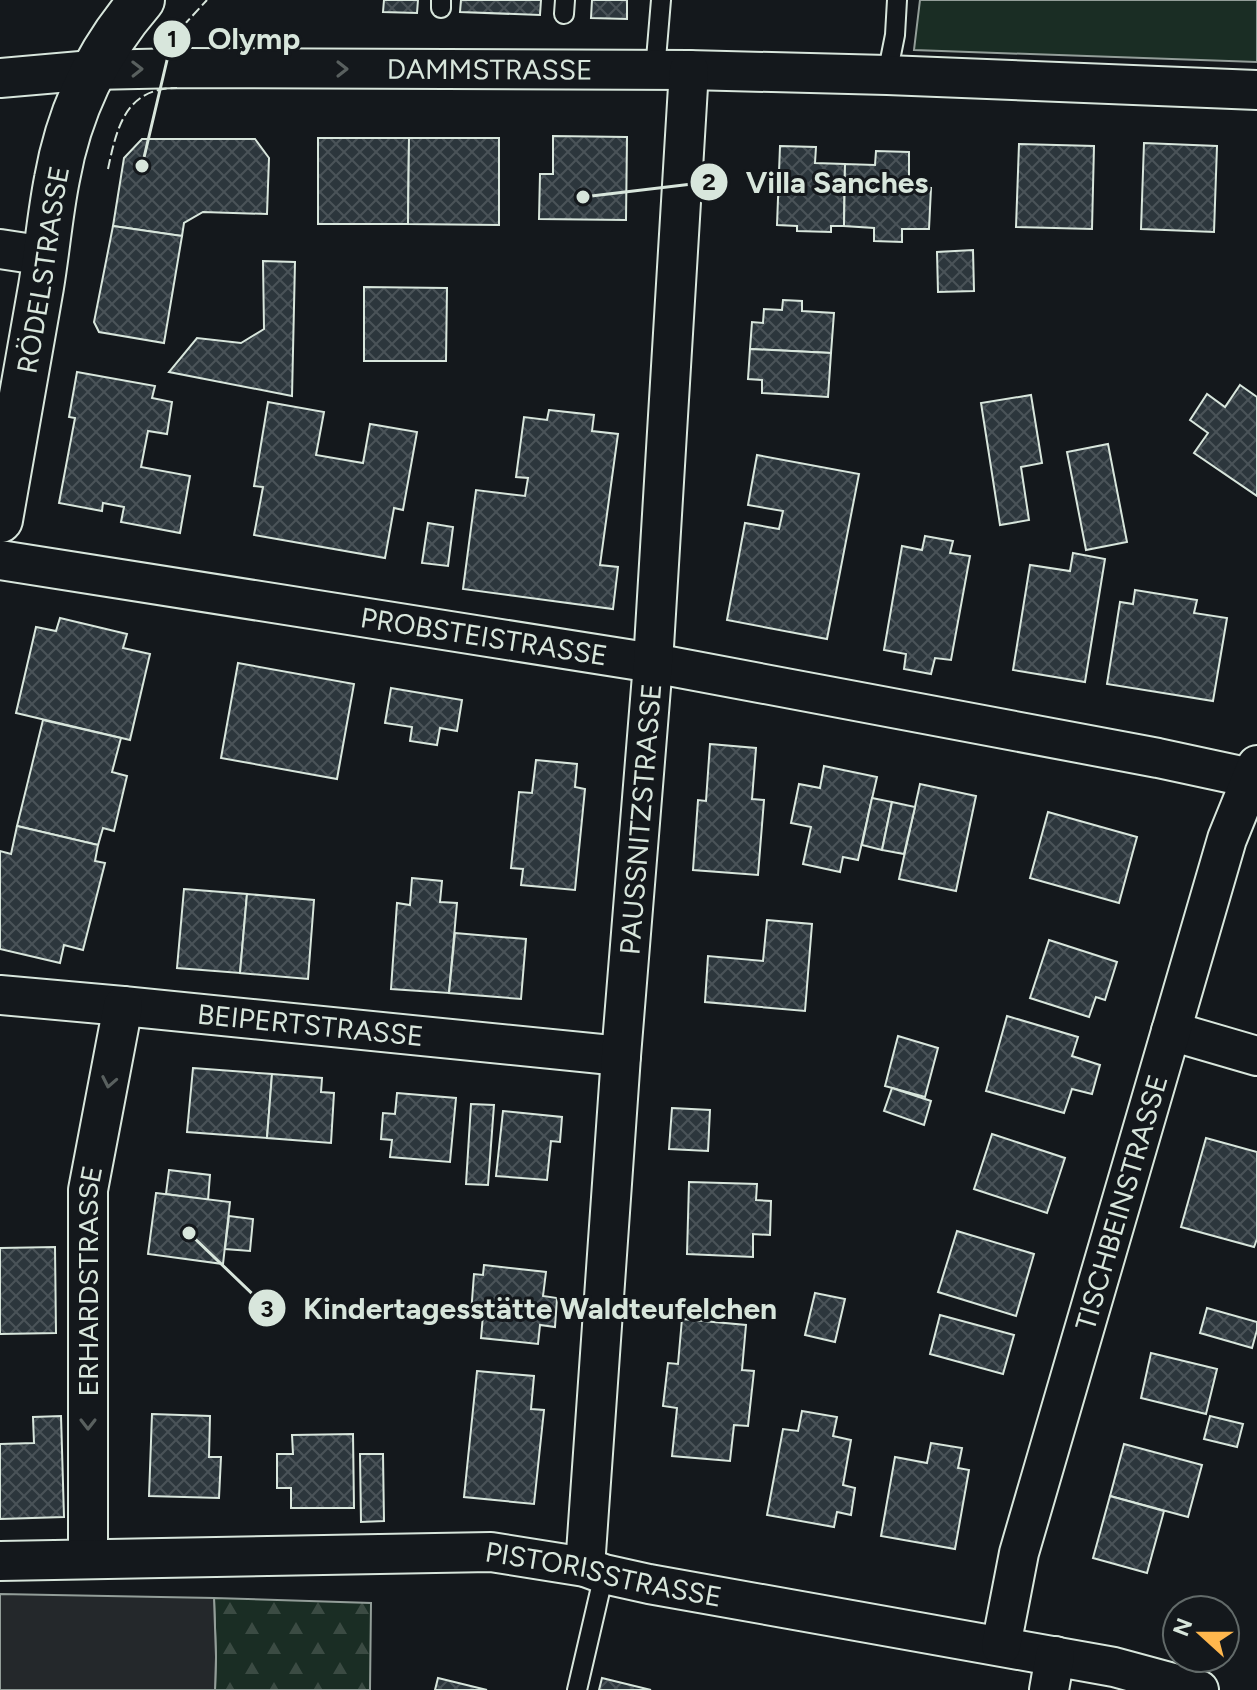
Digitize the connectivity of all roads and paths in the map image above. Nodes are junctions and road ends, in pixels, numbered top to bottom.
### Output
1 (142, 0) edge
2 (661, 0) edge
3 (897, 0) edge
4 (92, 70) junction
5 (672, 70) junction
6 (887, 75) junction
7 (0, 78) edge
8 (1257, 90) edge
9 (0, 249) edge
10 (46, 256) junction
11 (0, 520) edge
12 (0, 560) edge
13 (653, 663) junction
14 (1254, 771) edge
15 (0, 995) edge
16 (123, 1006) junction
17 (1171, 1031) junction
18 (621, 1056) junction
19 (1257, 1056) edge
20 (88, 1559) junction
21 (0, 1561) edge
22 (595, 1570) junction
23 (1001, 1646) junction
24 (1052, 1673) edge
25 (577, 1690) edge
26 (1199, 1690) edge

1 - 4 main road, RÖDELSTRASSE
2 - 5 lane
3 - 6 lane
4 -> 5 street, DAMMSTRASSE
4 - 7 street, DAMMSTRASSE
4 - 10 main road, RÖDELSTRASSE
5 - 6 street, DAMMSTRASSE
5 - 13 street, PAUSSNITZSTRASSE
6 - 8 street, DAMMSTRASSE
9 - 10 street
10 - 11 main road, RÖDELSTRASSE
12 - 13 street, PROBSTEISTRASSE
13 - 14 street, PROBSTEISTRASSE
13 - 18 street, PAUSSNITZSTRASSE
14 - 17 street, TISCHBEINSTRASSE
15 - 16 street, BEIPERTSTRASSE
16 - 18 street, BEIPERTSTRASSE
16 -> 20 street, ERHARDSTRASSE
17 - 19 street
17 - 23 street, TISCHBEINSTRASSE
18 - 22 street, PAUSSNITZSTRASSE
20 - 21 street, PISTORISSTRASSE
20 - 22 street, PISTORISSTRASSE
22 - 23 street, PISTORISSTRASSE
22 - 25 lane
23 - 24 street, PISTORISSTRASSE
24 - 26 street, PISTORISSTRASSE

